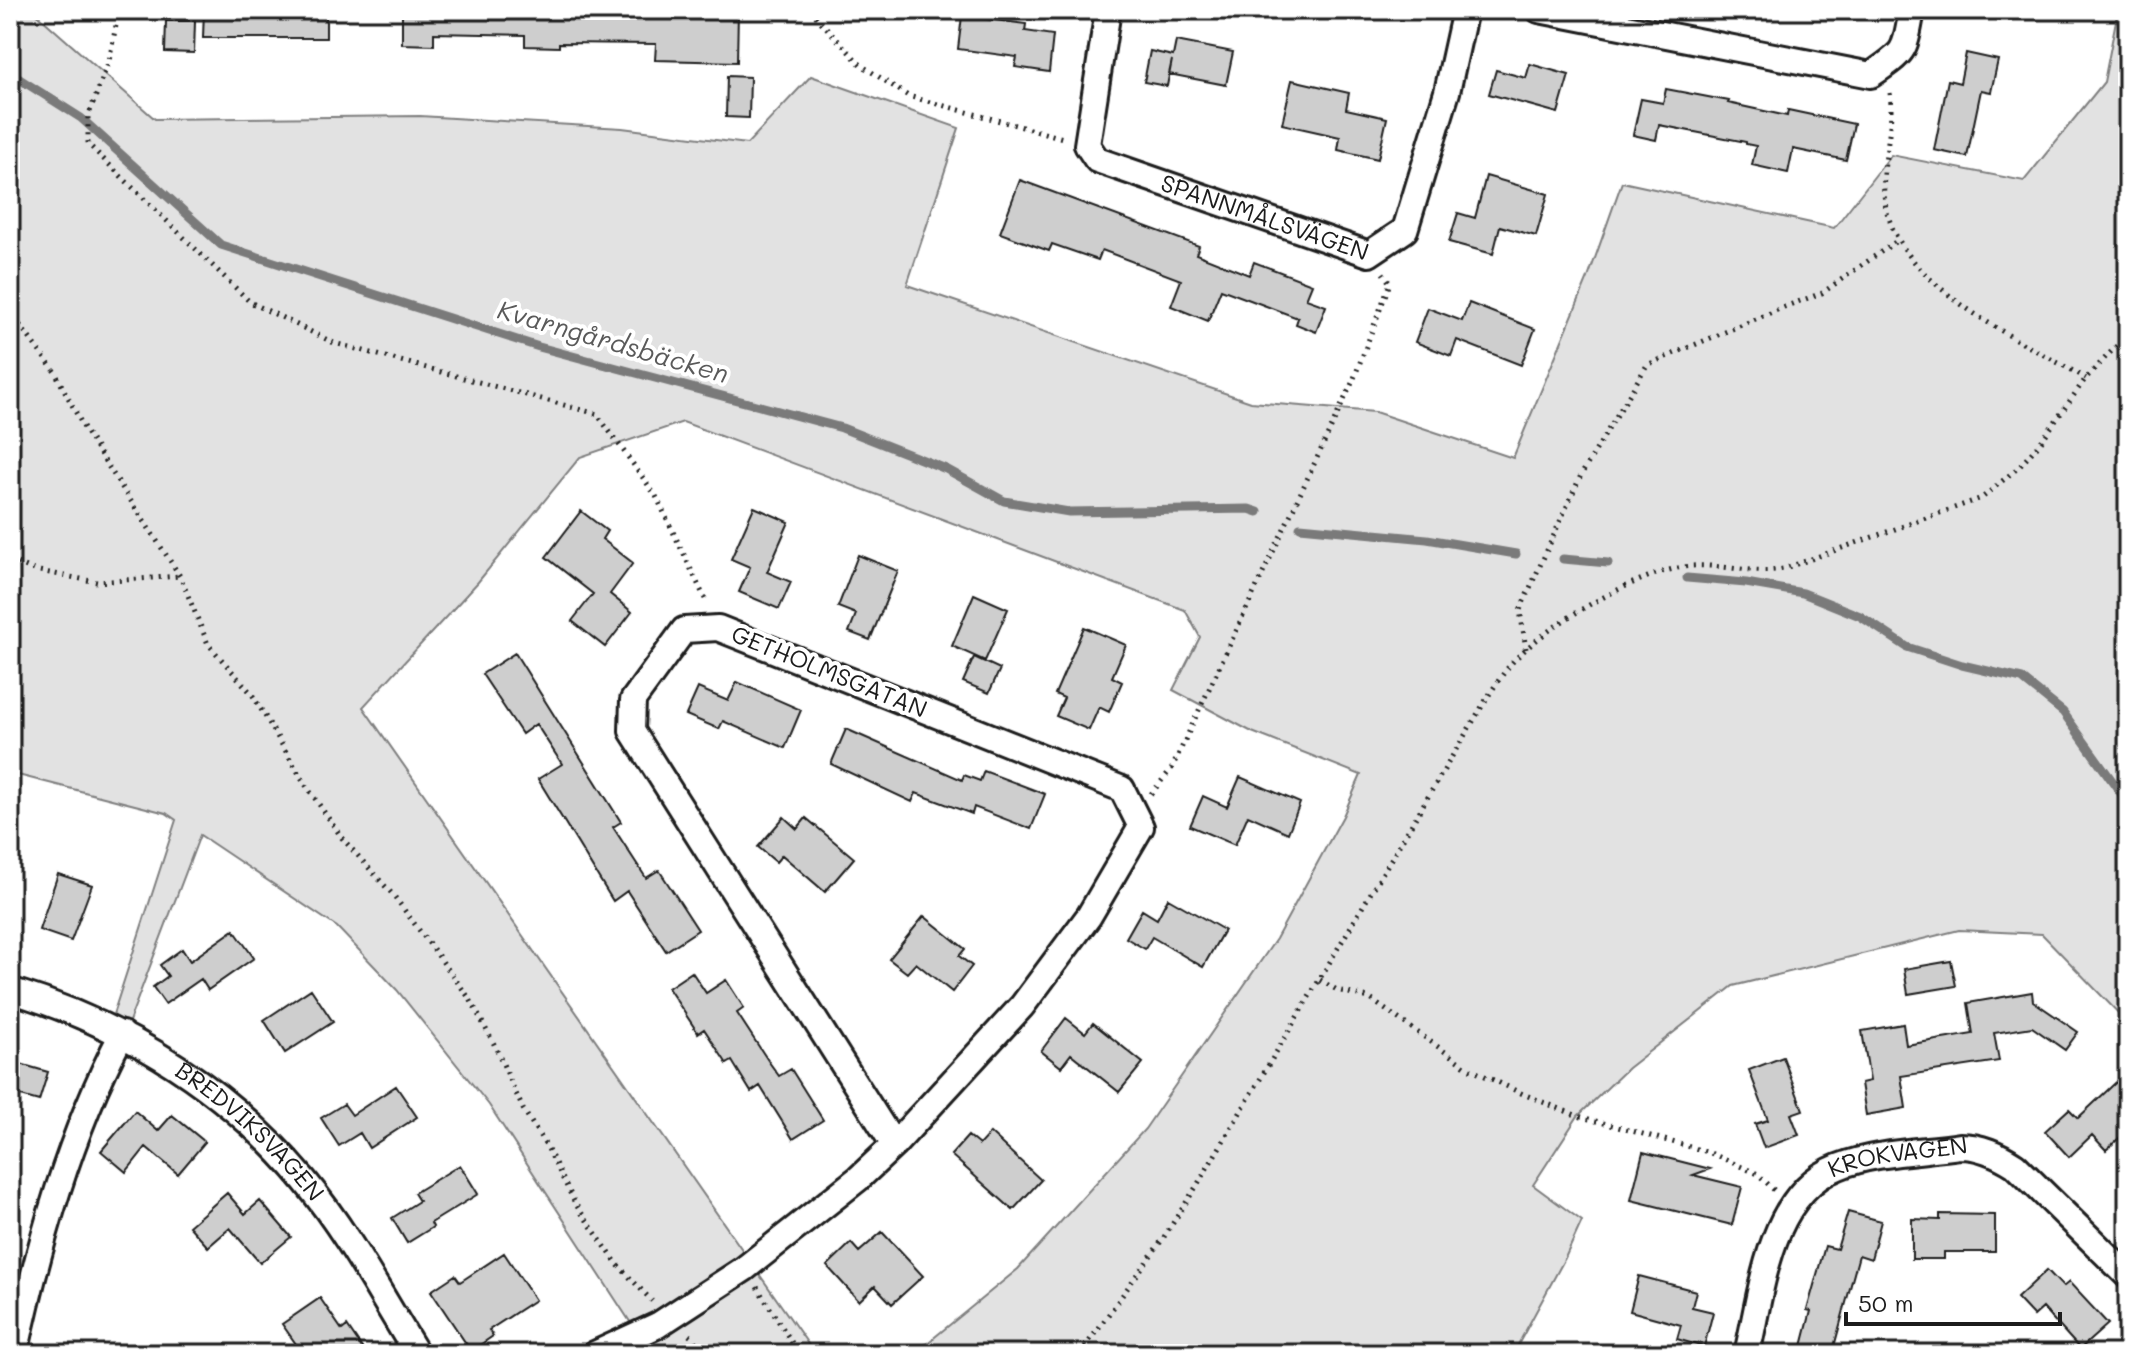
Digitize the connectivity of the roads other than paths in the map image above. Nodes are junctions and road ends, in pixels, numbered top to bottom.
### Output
1 (1108, 10) edge
2 (1465, 10) edge
3 (1539, 10) edge
4 (1912, 10) edge
5 (10, 990) edge
6 (122, 1034) junction
7 (894, 1145) junction
8 (2128, 1276) edge
9 (15, 1354) edge
10 (417, 1354) edge
11 (595, 1354) edge
12 (1747, 1354) edge

1 - 2 street, SPANNMÅLSVÄGEN
3 - 4 street
5 - 6 street, BREDVIKSVÄGEN
6 - 9 street
6 - 10 street, BREDVIKSVÄGEN
7 - 7 street, GETHOLMSGATAN
7 - 11 street
8 - 12 street, KROKVÄGEN

